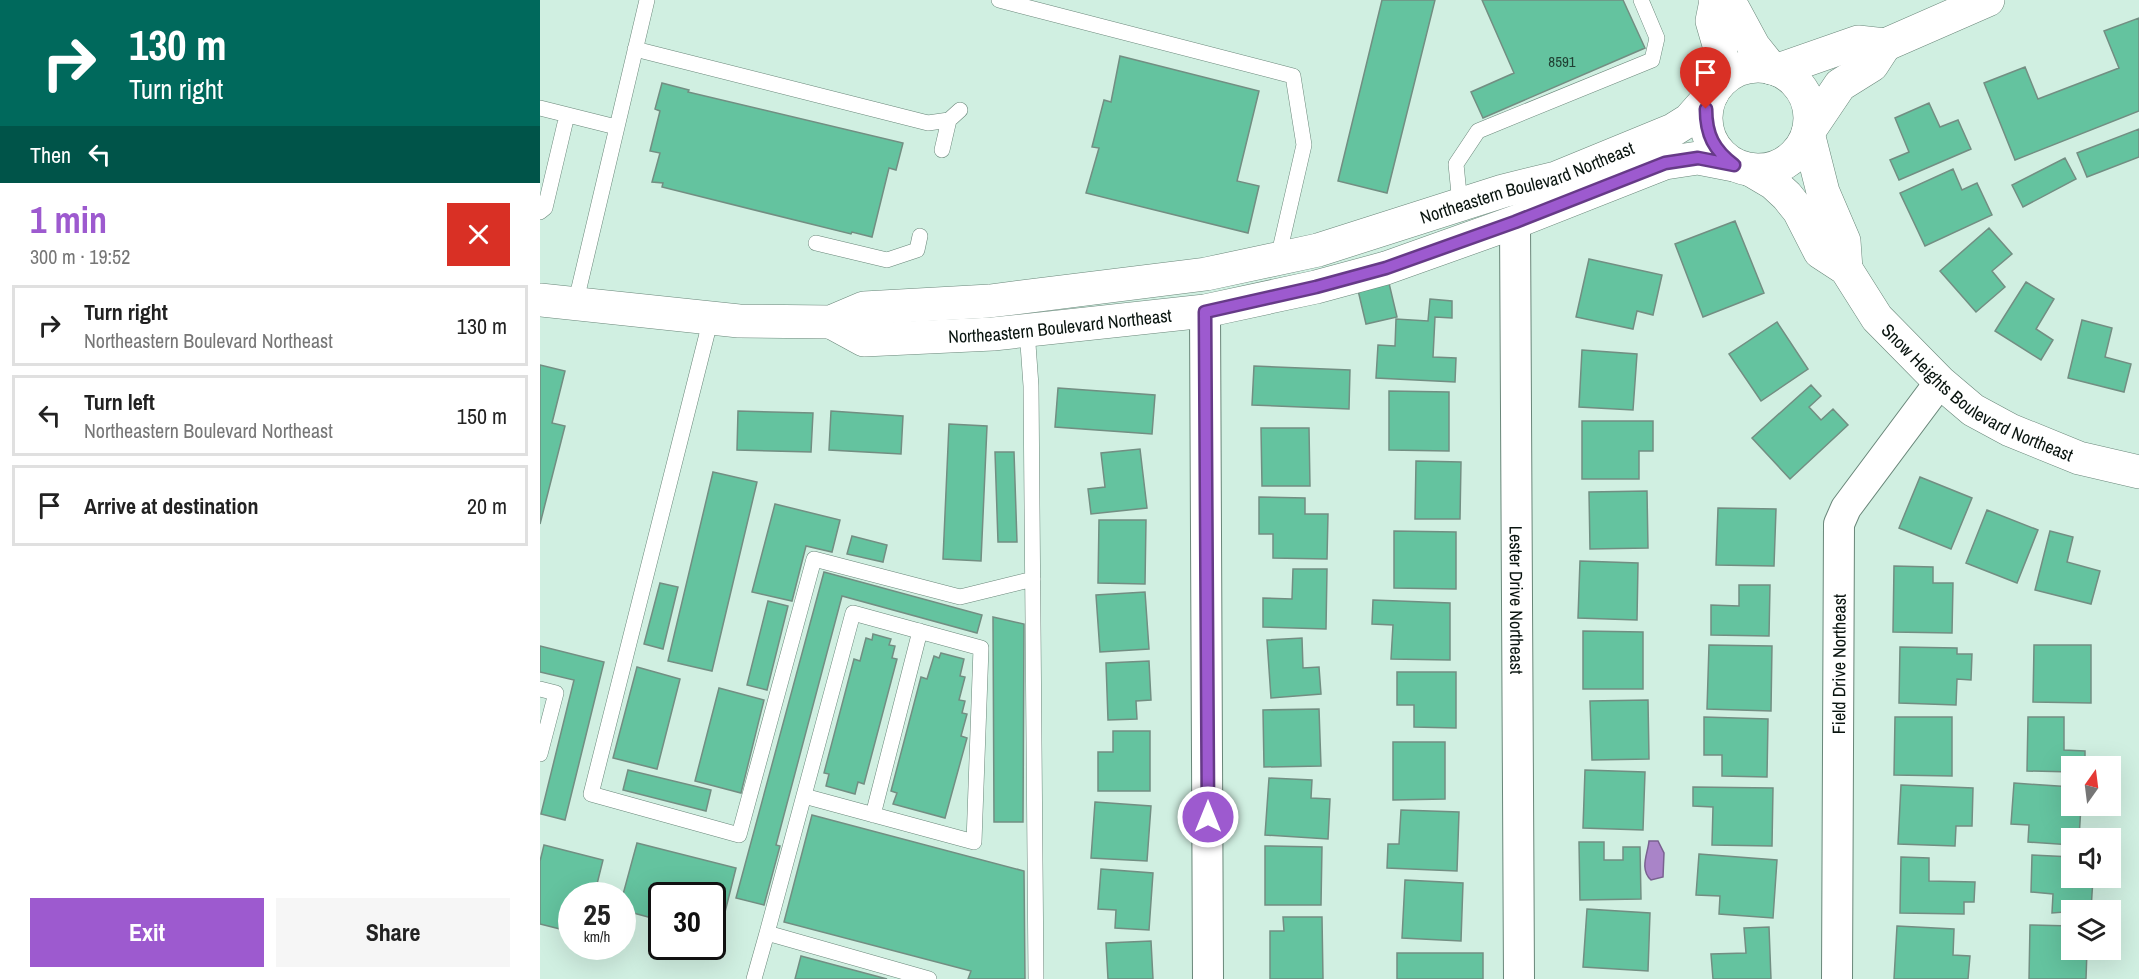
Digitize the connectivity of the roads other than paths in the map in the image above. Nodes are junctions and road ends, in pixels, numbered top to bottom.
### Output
1 (647, 0) edge
2 (999, 0) edge
3 (1641, 0) edge
4 (1988, 0) edge
5 (1716, 1) edge
6 (1885, 45) junction
7 (634, 49) junction
8 (1774, 69) junction
9 (1716, 88) junction
10 (540, 108) edge
11 (567, 115) junction
12 (616, 127) junction
13 (1809, 132) junction
14 (942, 150) dead end
15 (1743, 167) junction
16 (1460, 204) junction
17 (540, 212) edge
18 (1515, 222) junction
19 (920, 236) dead end
20 (816, 243) dead end
21 (1278, 258) junction
22 (1846, 269) junction
23 (1316, 287) junction
24 (540, 300) edge
25 (575, 304) junction
26 (1205, 312) junction
27 (711, 318) junction
28 (831, 322) junction
29 (1031, 329) junction
30 (1940, 382) junction
31 (2139, 472) edge
32 (1033, 579) junction
33 (920, 631) junction
34 (540, 689) edge
35 (540, 754) edge
36 (804, 796) junction
37 (873, 814) junction
38 (767, 933) junction
39 (754, 979) edge
40 (929, 979) edge
41 (1036, 979) edge
42 (1208, 979) edge
43 (1519, 979) edge
44 (1837, 979) edge

1 - 7 lane
2 - 21 lane
3 - 16 lane
4 - 6 street, Northeastern Boulevard Northeast
5 - 8 street
5 - 9 street
6 - 8 street, Northeastern Boulevard Northeast
6 - 13 street, Northeastern Boulevard Northeast
7 - 12 lane
7 - 14 lane
8 - 9 street, Northeastern Boulevard Northeast
8 - 13 street
9 - 15 street
9 - 16 street, Northeastern Boulevard Northeast
10 - 11 lane
11 - 12 lane
11 - 17 lane
12 - 25 lane
13 - 15 street, Northeastern Boulevard Northeast
13 - 22 street, Snow Heights Boulevard Northeast
15 - 18 street, Northeastern Boulevard Northeast
15 - 22 street, Snow Heights Boulevard Northeast
16 - 21 street, Northeastern Boulevard Northeast
16 - 23 street
18 - 23 street, Northeastern Boulevard Northeast
18 - 43 street, Lester Drive Northeast
19 - 20 lane
21 - 28 street, Northeastern Boulevard Northeast
21 - 29 street
22 - 30 street, Snow Heights Boulevard Northeast
23 - 26 street, Northeastern Boulevard Northeast
24 - 25 street, Northeastern Boulevard Northeast
25 - 27 street, Northeastern Boulevard Northeast
26 - 29 street, Northeastern Boulevard Northeast
26 - 42 street
27 - 28 street, Northeastern Boulevard Northeast
27 - 32 lane
28 - 29 street, Northeastern Boulevard Northeast
29 - 32 lane
30 - 31 street, Snow Heights Boulevard Northeast
30 - 44 street, Field Drive Northeast
32 - 41 lane
33 - 36 lane
33 - 37 lane
33 - 37 lane
34 - 35 lane
36 - 37 lane
36 - 38 lane
38 - 39 lane
38 - 40 lane

